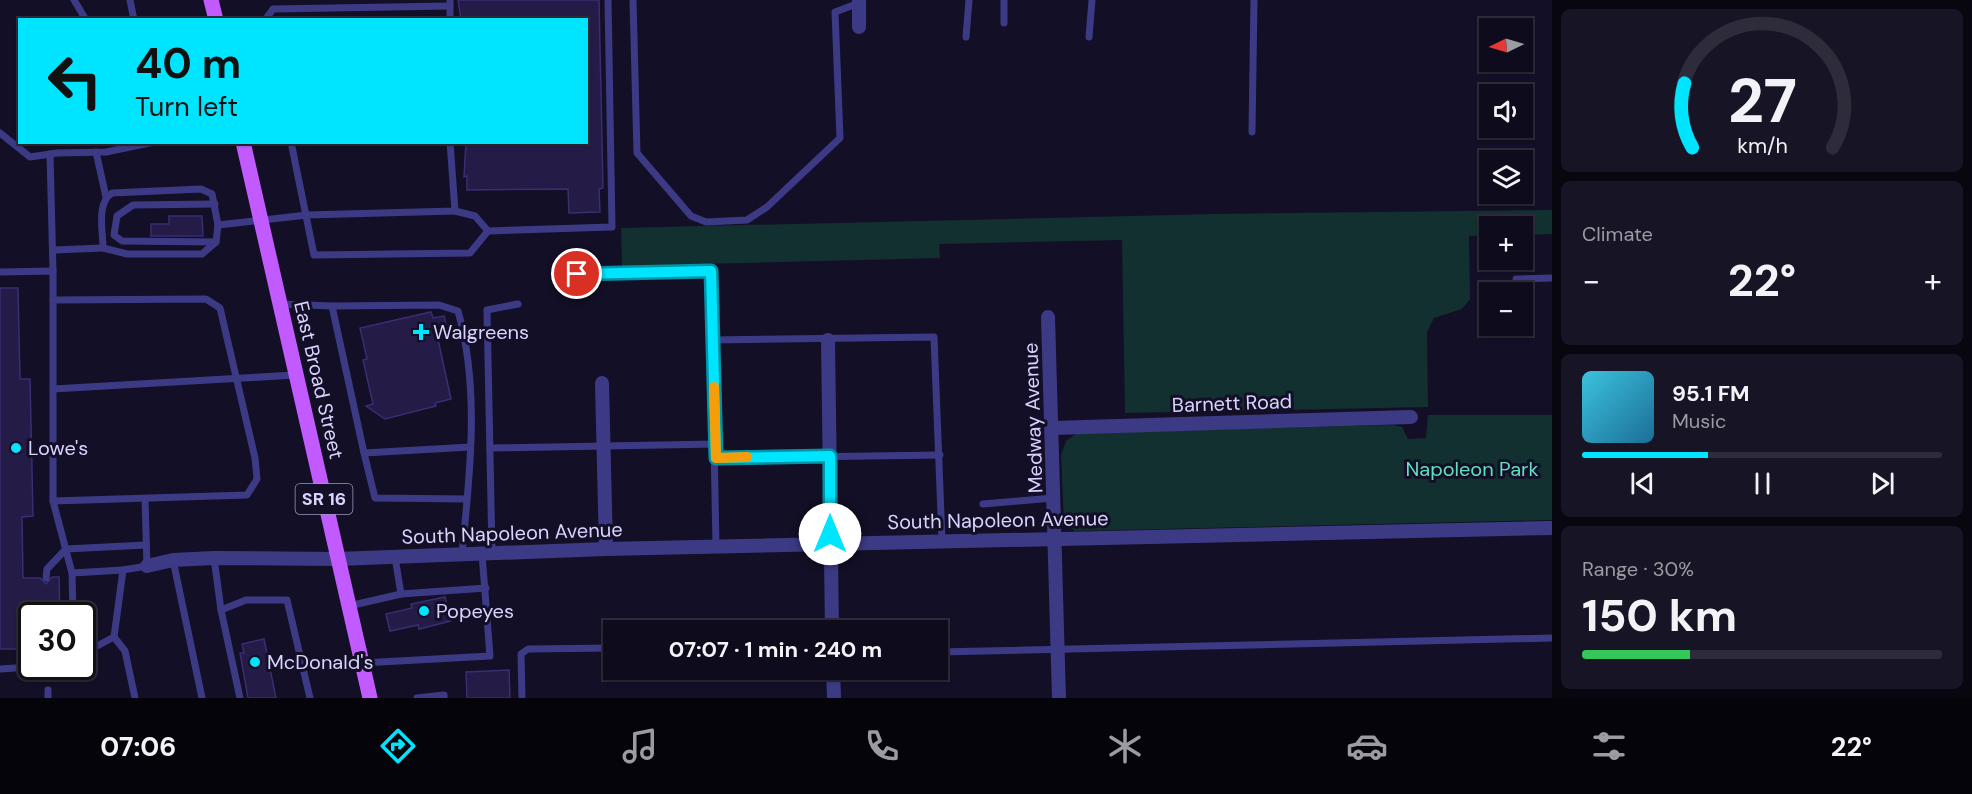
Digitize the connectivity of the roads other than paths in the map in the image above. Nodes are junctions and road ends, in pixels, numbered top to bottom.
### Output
1 (74, 0) edge
2 (130, 0) edge
3 (211, 0) edge
4 (608, 0) edge
5 (633, 0) edge
6 (969, 0) edge
7 (1004, 0) edge
8 (1092, 0) edge
9 (1254, 0) edge
10 (859, 2) edge
11 (450, 3) edge
12 (85, 18) edge
13 (134, 18) edge
14 (216, 18) edge
15 (266, 18) edge
16 (1004, 22) dead end
17 (859, 27) dead end
18 (966, 37) dead end
19 (1089, 37) dead end
20 (1252, 132) dead end
21 (0, 133) edge
22 (243, 144) edge
23 (291, 144) edge
24 (450, 144) edge
25 (131, 145) edge
26 (96, 152) junction
27 (50, 154) junction
28 (106, 197) junction
29 (215, 204) junction
30 (455, 212) junction
31 (307, 215) junction
32 (261, 221) junction
33 (218, 225) junction
34 (488, 231) junction
35 (216, 242) junction
36 (103, 248) junction
37 (54, 250) junction
38 (53, 271) junction
39 (0, 272) edge
40 (577, 274) dead end
41 (1552, 278) edge
42 (1516, 279) dead end
43 (53, 300) junction
44 (280, 304) junction
45 (518, 304) dead end
46 (332, 306) junction
47 (1048, 317) dead end
48 (712, 340) junction
49 (828, 340) junction
50 (296, 375) junction
51 (237, 380) junction
52 (602, 383) dead end
53 (53, 389) junction
54 (1411, 417) dead end
55 (1053, 428) junction
56 (604, 444) junction
57 (716, 444) junction
58 (470, 447) junction
59 (490, 448) junction
60 (364, 453) junction
61 (940, 455) junction
62 (830, 456) junction
63 (716, 458) junction
64 (1056, 497) junction
65 (145, 499) junction
66 (467, 499) junction
67 (53, 501) junction
68 (983, 504) dead end
69 (1552, 528) edge
70 (1057, 538) junction
71 (942, 541) junction
72 (830, 544) junction
73 (146, 545) junction
74 (716, 546) junction
75 (66, 549) junction
76 (606, 549) junction
77 (487, 552) junction
78 (462, 553) junction
79 (395, 556) junction
80 (214, 558) junction
81 (338, 559) junction
82 (173, 560) junction
83 (147, 566) junction
84 (123, 570) junction
85 (72, 573) junction
86 (46, 578) dead end
87 (486, 588) junction
88 (401, 594) junction
89 (73, 602) edge
90 (348, 606) junction
91 (221, 610) junction
92 (832, 620) edge
93 (114, 637) junction
94 (1552, 638) edge
95 (96, 647) edge
96 (603, 648) edge
97 (1058, 648) junction
98 (948, 652) edge
99 (362, 663) junction
100 (18, 668) edge
101 (0, 669) edge
102 (833, 680) edge
103 (48, 690) dead end
104 (48, 698) edge
105 (135, 698) edge
106 (202, 698) edge
107 (240, 698) edge
108 (310, 698) edge
109 (370, 698) edge
110 (417, 698) edge
111 (444, 698) edge
112 (522, 698) edge
113 (834, 698) edge
114 (1059, 698) edge

1 - 12 lane
2 - 13 lane
3 - 14 main road
4 - 34 lane
5 - 10 lane
6 - 18 lane
7 - 16 lane
8 - 19 lane
9 - 20 lane
10 - 17 street
11 - 15 lane
21 - 27 lane
22 - 32 main road, East Broad Street / SR 16
23 - 31 lane
24 - 30 lane
25 - 26 lane
26 - 27 lane
26 - 28 lane
27 - 37 lane
28 - 29 lane
28 - 36 lane
29 - 33 lane
29 - 35 lane
30 - 31 lane
30 - 34 lane
31 - 32 lane
31 - 34 lane
32 - 33 lane
32 - 44 main road, East Broad Street / SR 16
33 - 35 lane
35 - 36 lane
36 - 37 lane
37 - 38 lane
38 - 39 lane
38 - 43 lane
40 - 48 lane
41 - 42 lane
43 - 51 lane
43 - 53 lane
44 - 46 lane
44 - 50 main road, East Broad Street / SR 16
45 - 59 lane
46 - 58 lane
46 - 60 lane
47 - 55 street, Medway Avenue
48 - 49 lane
48 - 57 lane
49 - 61 lane
49 - 62 street
50 - 51 lane
50 - 81 main road, East Broad Street / SR 16
51 - 53 lane
51 - 65 lane
52 - 56 street
53 - 67 lane
54 - 55 street, Barnett Road
55 - 64 street, Medway Avenue
56 - 57 lane
56 - 59 lane
56 - 76 street
57 - 63 lane
58 - 60 lane
58 - 66 lane
59 - 77 lane
60 - 66 lane
61 - 62 lane
61 - 71 lane
62 - 63 lane
62 - 72 street
63 - 74 lane
64 - 68 lane
64 - 70 street, Medway Avenue
65 - 67 lane
65 - 73 lane
66 - 78 lane
67 - 75 lane
69 - 70 street, South Napoleon Avenue
70 - 71 street, South Napoleon Avenue
70 - 97 street, Medway Avenue
71 - 72 street, South Napoleon Avenue
72 - 74 street, South Napoleon Avenue
72 - 92 street
73 - 75 lane
73 - 83 lane
74 - 76 street, South Napoleon Avenue
75 - 85 lane
75 - 86 lane
76 - 77 street, South Napoleon Avenue
77 - 78 street, South Napoleon Avenue
77 - 87 lane
78 - 79 street, South Napoleon Avenue
79 - 81 street, South Napoleon Avenue
79 - 88 lane
80 - 81 street, South Napoleon Avenue
80 - 82 street, South Napoleon Avenue
80 - 91 lane
81 - 90 main road, East Broad Street / SR 16
82 - 83 street, South Napoleon Avenue
82 - 106 lane
83 - 84 lane
84 - 85 lane
84 - 93 lane
85 - 89 lane
87 - 88 lane
87 - 99 lane
88 - 90 lane
90 - 99 main road, East Broad Street / SR 16
91 - 107 lane
91 - 108 lane
93 - 95 lane
93 - 105 lane
94 - 97 lane
96 - 112 lane
97 - 98 lane
97 - 114 street, Medway Avenue
99 - 109 main road, East Broad Street / SR 16
100 - 101 lane
102 - 113 street
103 - 104 lane
110 - 111 lane

